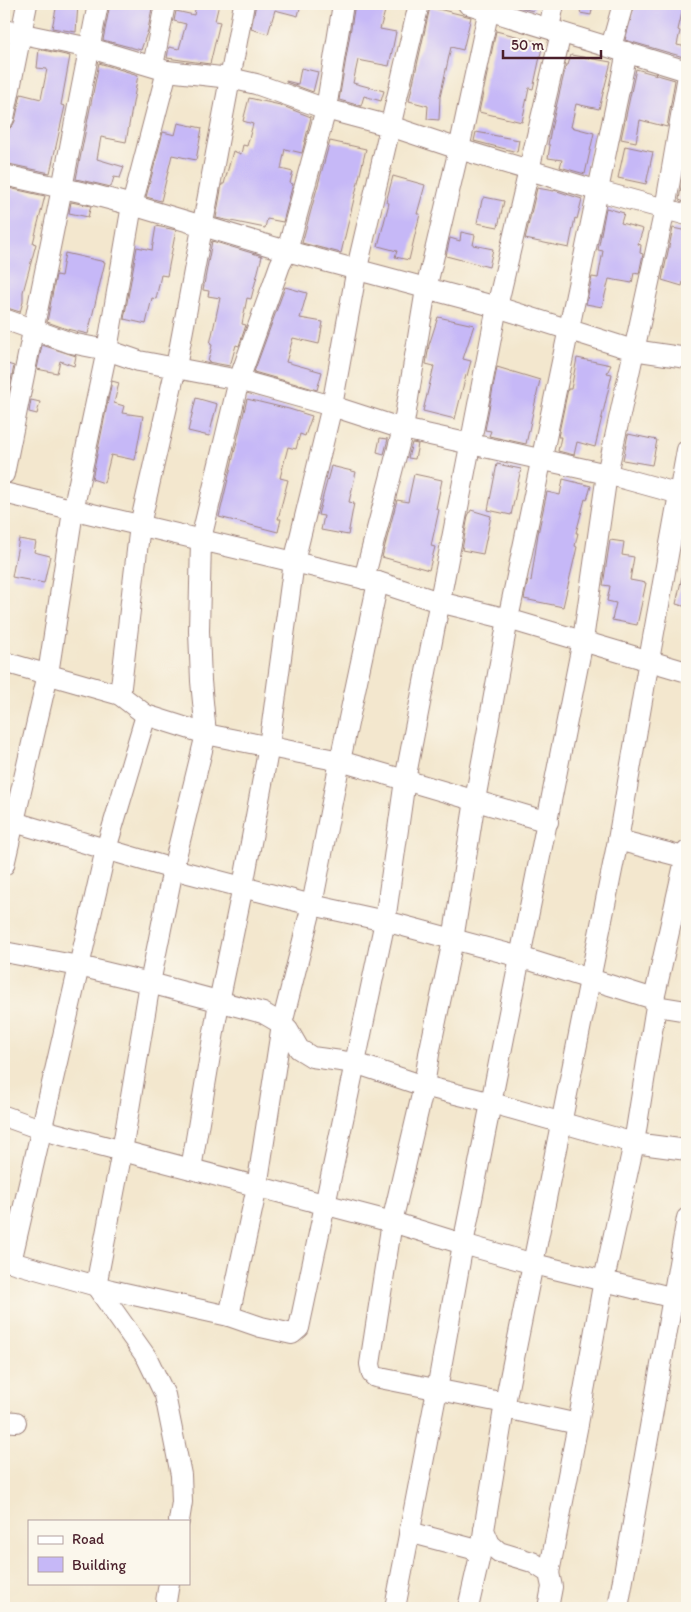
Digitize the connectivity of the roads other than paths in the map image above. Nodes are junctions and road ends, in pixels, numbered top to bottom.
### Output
1 (27, 4) edge
2 (98, 4) edge
3 (165, 4) edge
4 (244, 4) edge
5 (343, 4) edge
6 (419, 4) edge
7 (468, 4) edge
8 (554, 4) edge
9 (623, 4) edge
10 (490, 7) edge
11 (555, 30) junction
12 (13, 32) edge
13 (90, 48) junction
14 (619, 49) junction
15 (160, 68) junction
16 (687, 71) edge
17 (230, 78) junction
18 (687, 81) edge
19 (326, 109) junction
20 (4, 118) edge
21 (390, 126) junction
22 (459, 149) junction
23 (529, 170) junction
24 (4, 175) edge
25 (62, 188) junction
26 (599, 191) junction
27 (132, 205) junction
28 (665, 209) junction
29 (687, 215) edge
30 (202, 227) junction
31 (288, 251) junction
32 (357, 268) junction
33 (426, 289) junction
34 (497, 307) junction
35 (4, 319) edge
36 (568, 328) junction
37 (33, 330) junction
38 (106, 350) junction
39 (633, 350) junction
40 (687, 358) edge
41 (176, 368) junction
42 (239, 380) junction
43 (332, 406) junction
44 (403, 429) junction
45 (471, 444) junction
46 (687, 450) edge
47 (541, 459) junction
48 (4, 474) edge
49 (607, 474) junction
50 (4, 493) edge
51 (683, 495) edge
52 (73, 510) junction
53 (140, 525) junction
54 (201, 539) junction
55 (294, 562) junction
56 (371, 580) junction
57 (438, 602) junction
58 (508, 619) junction
59 (583, 640) junction
60 (649, 660) junction
61 (4, 662) edge
62 (687, 672) edge
63 (48, 674) junction
64 (120, 696) junction
65 (146, 715) junction
66 (206, 734) junction
67 (269, 746) junction
68 (340, 761) junction
69 (405, 780) junction
70 (475, 800) junction
71 (8, 820) edge
72 (548, 822) junction
73 (618, 840) junction
74 (106, 849) junction
75 (687, 856) edge
76 (4, 865) edge
77 (173, 869) junction
78 (243, 886) junction
79 (312, 905) junction
80 (385, 921) junction
81 (453, 940) junction
82 (4, 952) edge
83 (520, 957) junction
84 (79, 966) junction
85 (590, 978) junction
86 (150, 983) junction
87 (219, 1002) junction
88 (655, 1002) junction
89 (687, 1011) edge
90 (282, 1024) junction
91 (354, 1063) junction
92 (424, 1086) junction
93 (492, 1103) junction
94 (4, 1116) edge
95 (562, 1123) junction
96 (43, 1130) junction
97 (634, 1143) junction
98 (687, 1150) edge
99 (122, 1151) junction
100 (191, 1169) junction
101 (257, 1187) junction
102 (325, 1205) junction
103 (687, 1218) edge
104 (392, 1222) junction
105 (463, 1244) junction
106 (8, 1260) edge
107 (534, 1264) junction
108 (604, 1280) junction
109 (96, 1286) junction
110 (680, 1300) edge
111 (229, 1316) junction
112 (437, 1390) junction
113 (505, 1405) junction
114 (578, 1424) junction
115 (179, 1520) edge
116 (484, 1530) junction
117 (409, 1532) junction
118 (481, 1551) junction
119 (549, 1573) junction
120 (169, 1584) edge
121 (165, 1608) edge
122 (395, 1608) edge
123 (468, 1608) edge
124 (548, 1608) edge
125 (618, 1608) edge

1 - 12 street
2 - 13 street
3 - 15 street
4 - 17 street
5 - 19 street
6 - 21 street
7 - 10 street
8 - 11 street
9 - 14 street
10 - 11 street
10 - 22 street
11 - 14 street
11 - 23 street
12 - 13 street
12 - 20 street
13 - 15 street
13 - 25 street
14 - 16 street
14 - 26 street
15 - 17 street
15 - 27 street
17 - 19 street
17 - 30 street
18 - 28 street
19 - 21 street
19 - 31 street
21 - 22 street
21 - 32 street
22 - 23 street
22 - 33 street
23 - 26 street
23 - 34 street
24 - 25 street
25 - 27 street
25 - 37 street
26 - 28 street
26 - 36 street
27 - 30 street
27 - 38 street
28 - 29 street
28 - 39 street
30 - 31 street
30 - 41 street
31 - 32 street
31 - 42 street
32 - 33 street
32 - 43 street
33 - 34 street
33 - 44 street
34 - 36 street
34 - 45 street
35 - 37 street
36 - 39 street
36 - 47 street
37 - 38 street
37 - 48 street
38 - 41 street
38 - 52 street
39 - 40 street
39 - 49 street
41 - 42 street
41 - 53 street
42 - 43 street
42 - 54 street
43 - 44 street
43 - 55 street
44 - 45 street
44 - 56 street
45 - 47 street
45 - 57 street
46 - 51 street
47 - 49 street
47 - 58 street
49 - 51 street
49 - 59 street
50 - 52 street
51 - 60 street
52 - 53 street
52 - 63 street
53 - 54 street
53 - 64 street
54 - 55 street
54 - 66 street
55 - 56 street
55 - 67 street
56 - 57 street
56 - 68 street
57 - 58 street
57 - 69 street
58 - 59 street
58 - 70 street
59 - 60 street
59 - 72 street
60 - 62 street
60 - 73 street
61 - 63 street
63 - 64 street
63 - 71 street
64 - 65 street
65 - 66 street
65 - 74 street
66 - 67 street
66 - 77 street
67 - 68 street
67 - 78 street
68 - 69 street
68 - 79 street
69 - 70 street
69 - 80 street
70 - 72 street
70 - 81 street
71 - 74 street
71 - 76 street
72 - 83 street
73 - 75 street
73 - 85 street
74 - 77 street
74 - 84 street
75 - 88 street
77 - 78 street
77 - 86 street
78 - 79 street
78 - 87 street
79 - 80 street
79 - 90 street
80 - 81 street
80 - 91 street
81 - 83 street
81 - 92 street
82 - 84 street
83 - 85 street
83 - 93 street
84 - 86 street
84 - 96 street
85 - 88 street
85 - 95 street
86 - 87 street
86 - 99 street
87 - 90 street
87 - 100 street
88 - 89 street
88 - 97 street
90 - 91 street
90 - 101 street
91 - 92 street
91 - 102 street
92 - 93 street
92 - 104 street
93 - 95 street
93 - 105 street
94 - 96 street
95 - 97 street
95 - 107 street
96 - 99 street
96 - 106 street
97 - 98 street
97 - 108 street
99 - 100 street
99 - 109 street
100 - 101 street
101 - 102 street
101 - 111 street
102 - 104 street
102 - 111 street
103 - 110 street
104 - 105 street
104 - 112 street
105 - 107 street
105 - 112 street
106 - 109 street
107 - 108 street
107 - 113 street
108 - 110 street
108 - 114 street
109 - 111 street
109 - 115 street
110 - 125 street
112 - 113 street
112 - 117 street
113 - 114 street
113 - 116 street
114 - 119 street
116 - 118 street
116 - 119 street
117 - 118 street
117 - 122 street
118 - 123 street
119 - 124 street
120 - 121 street

